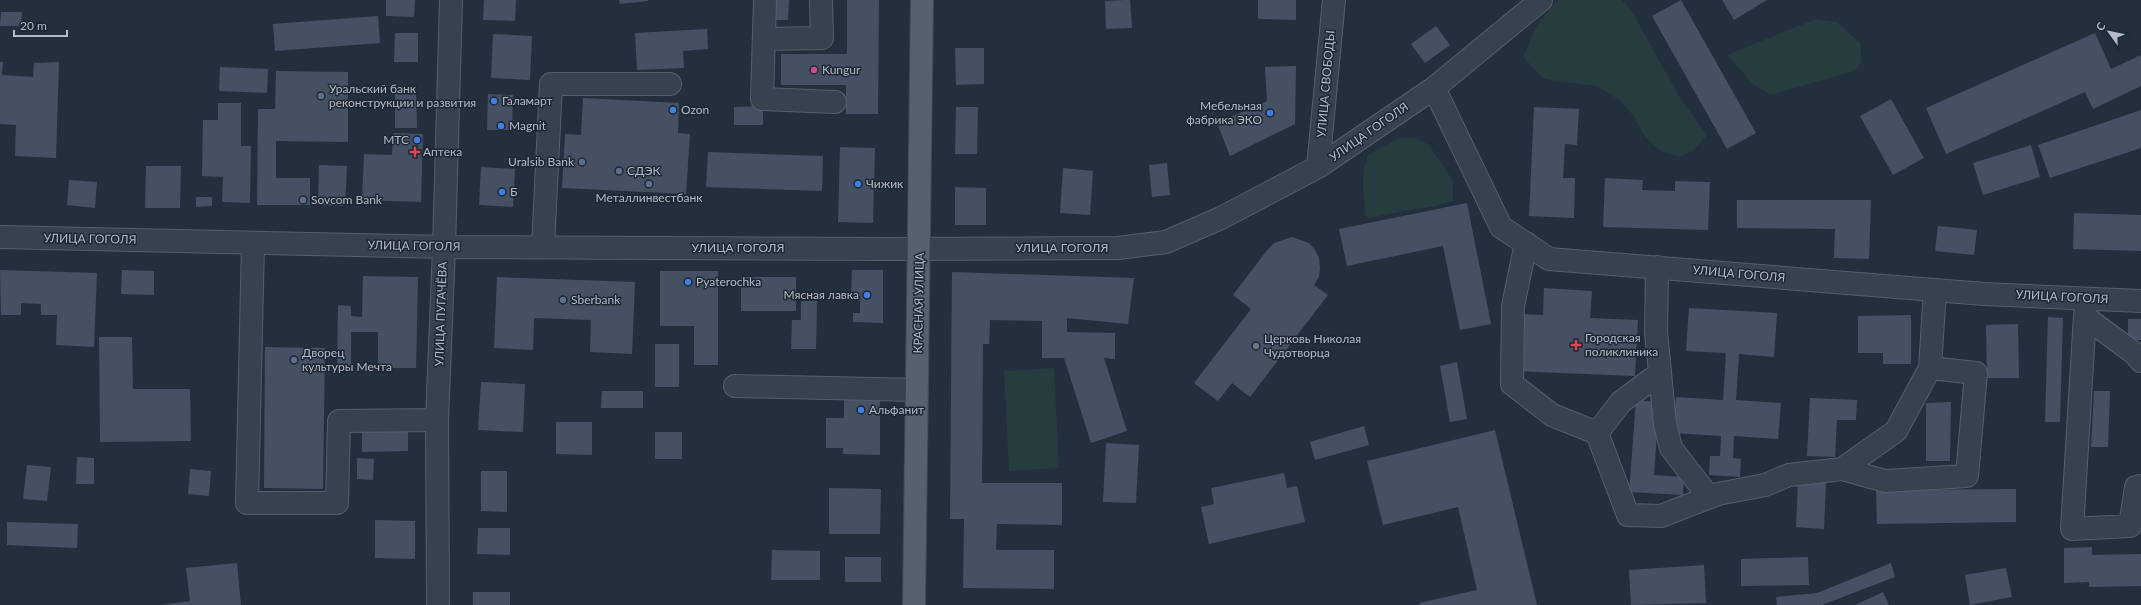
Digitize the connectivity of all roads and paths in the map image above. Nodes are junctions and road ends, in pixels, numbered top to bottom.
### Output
1 (451, 0) edge
2 (765, 0) edge
3 (821, 0) edge
4 (922, 0) edge
5 (1334, 0) edge
6 (1541, 0) edge
7 (764, 39) junction
8 (670, 84) dead end
9 (1434, 88) junction
10 (835, 102) dead end
11 (1318, 167) junction
12 (0, 237) edge
13 (253, 243) junction
14 (1526, 243) junction
15 (444, 247) junction
16 (544, 247) junction
17 (919, 249) junction
18 (1657, 267) junction
19 (1935, 290) junction
20 (2141, 301) edge
21 (2085, 308) junction
22 (2141, 361) edge
23 (1930, 368) junction
24 (1660, 373) junction
25 (735, 386) dead end
26 (917, 390) junction
27 (437, 420) junction
28 (1597, 433) junction
29 (1842, 469) junction
30 (2141, 486) edge
31 (1709, 498) junction
32 (438, 605) edge
33 (914, 605) edge

1 - 15 street, УЛИЦА ПУГАЧЁВА
2 - 7 street
3 - 7 street
4 - 17 main road, КРАСНАЯ УЛИЦА
5 - 11 street, УЛИЦА СВОБОДЫ
6 - 9 street, УЛИЦА ГОГОЛЯ
7 - 10 street
8 - 16 street
9 - 11 street, УЛИЦА ГОГОЛЯ
9 - 14 street, УЛИЦА ГОГОЛЯ
11 - 17 street, УЛИЦА ГОГОЛЯ
12 - 13 street, УЛИЦА ГОГОЛЯ
13 - 15 street, УЛИЦА ГОГОЛЯ
13 - 27 street
14 - 18 street, УЛИЦА ГОГОЛЯ
14 - 28 street
15 - 16 street, УЛИЦА ГОГОЛЯ
15 - 27 street, УЛИЦА ПУГАЧЁВА
16 - 17 street, УЛИЦА ГОГОЛЯ
17 - 26 main road, КРАСНАЯ УЛИЦА
18 - 19 street, УЛИЦА ГОГОЛЯ
18 - 24 street
19 - 21 street, УЛИЦА ГОГОЛЯ
19 - 23 street
20 - 21 street, УЛИЦА ГОГОЛЯ
21 - 22 street
21 - 30 street
23 - 29 street
23 - 29 street
24 - 28 street
24 - 31 street
25 - 26 street
26 - 33 main road, КРАСНАЯ УЛИЦА
27 - 32 street, УЛИЦА ПУГАЧЁВА
28 - 31 street
29 - 31 street

